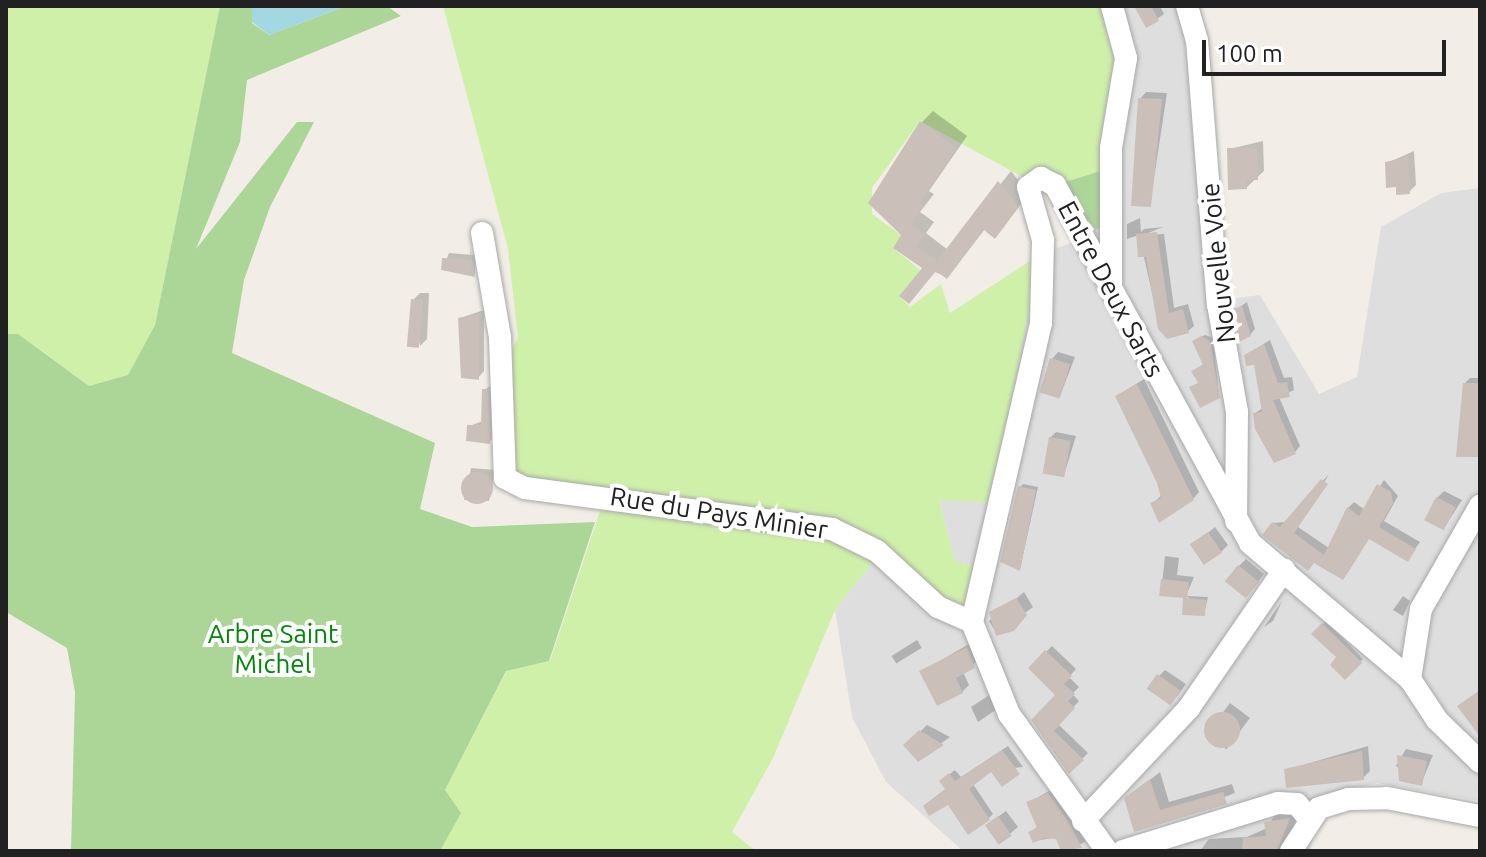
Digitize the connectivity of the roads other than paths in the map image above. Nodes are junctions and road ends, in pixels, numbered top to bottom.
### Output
1 (1112, 6) edge
2 (1187, 6) edge
3 (482, 233) dead end
4 (1111, 286) junction
5 (1480, 506) edge
6 (1236, 521) junction
7 (1284, 570) junction
8 (972, 622) junction
9 (1410, 679) junction
10 (1480, 762) edge
11 (1480, 816) edge
12 (1309, 819) junction
13 (1083, 821) junction
14 (1107, 851) edge
15 (1123, 851) edge
16 (1291, 851) edge

1 - 4 street
2 - 6 street, Nouvelle Voie
3 - 8 street, Rue du Pays Minier
4 - 6 street, Entre Deux Sarts
4 - 8 street, Entre Deux Sarts
5 - 9 street
6 - 7 street, Entre Deux Sarts
7 - 9 street, Entre Deux Sarts
7 - 13 street
8 - 13 street
9 - 10 street, Entre Deux Sarts
11 - 12 street
12 - 15 street
12 - 16 street
13 - 14 street

